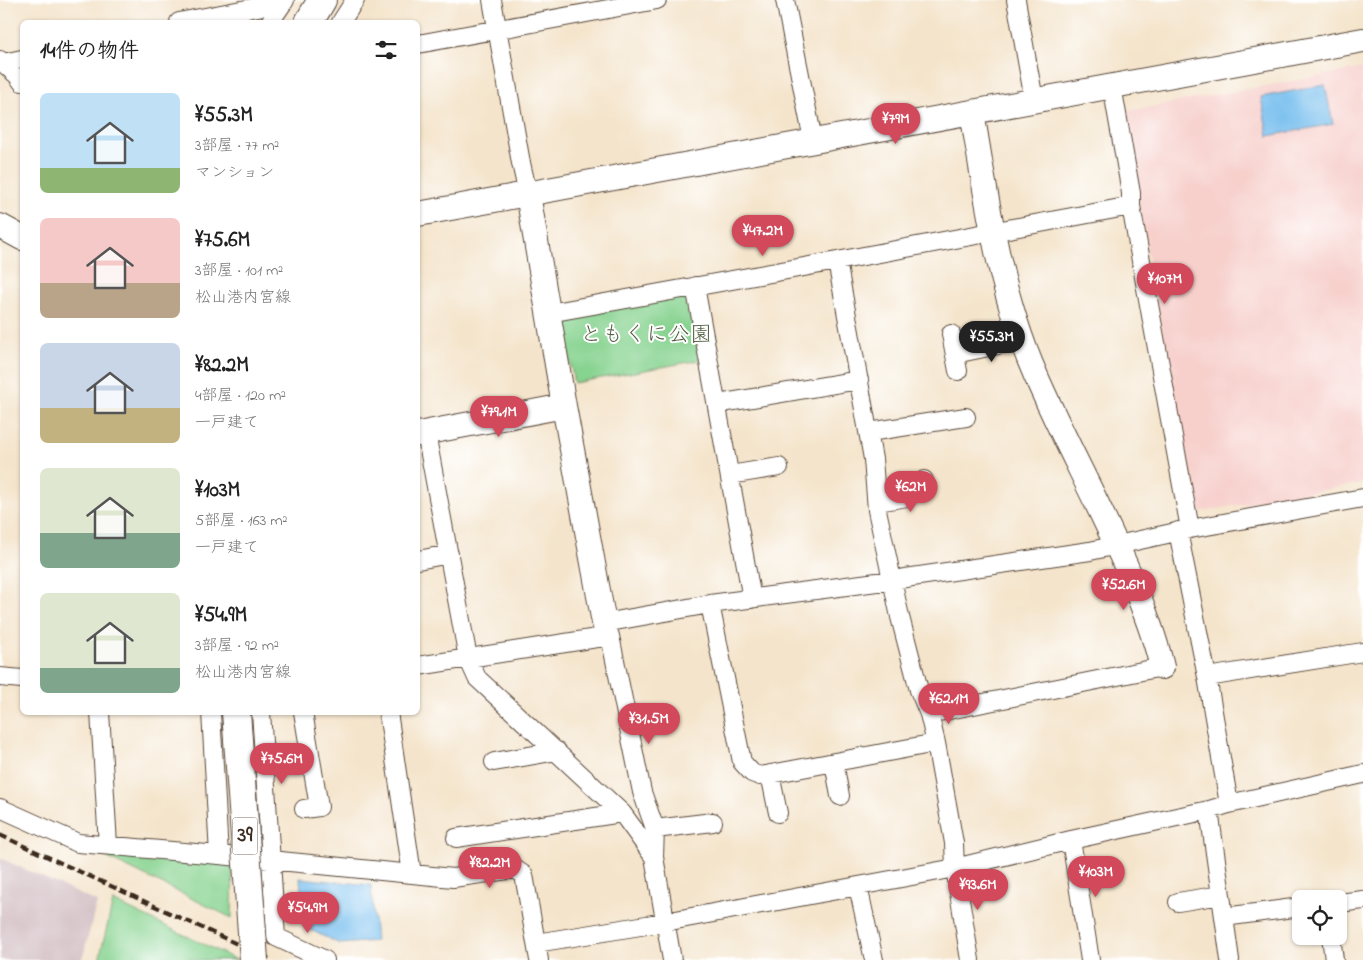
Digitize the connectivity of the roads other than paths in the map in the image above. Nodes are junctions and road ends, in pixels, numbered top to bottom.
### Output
1 (322, 0) edge
2 (354, 0) edge
3 (492, 0) edge
4 (657, 0) edge
5 (785, 0) edge
6 (1016, 0) edge
7 (284, 1) edge
8 (591, 6) edge
9 (189, 20) edge
10 (271, 20) edge
11 (310, 20) edge
12 (342, 20) edge
13 (497, 30) junction
14 (1363, 40) edge
15 (420, 44) edge
16 (20, 58) edge
17 (1, 62) edge
18 (20, 79) edge
19 (1112, 86) junction
20 (1034, 100) junction
21 (972, 112) junction
22 (813, 140) junction
23 (528, 194) junction
24 (1131, 206) junction
25 (420, 214) edge
26 (0, 226) edge
27 (992, 231) junction
28 (20, 237) edge
29 (837, 261) junction
30 (695, 286) junction
31 (549, 313) junction
32 (951, 334) dead end
33 (1022, 340) junction
34 (859, 380) junction
35 (717, 404) junction
36 (564, 406) junction
37 (966, 417) dead end
38 (869, 432) junction
39 (422, 433) edge
40 (779, 467) dead end
41 (730, 475) junction
42 (924, 480) dead end
43 (1363, 498) edge
44 (877, 502) junction
45 (1184, 530) junction
46 (1118, 545) junction
47 (449, 554) junction
48 (420, 560) edge
49 (892, 580) junction
50 (752, 598) junction
51 (710, 604) junction
52 (607, 629) junction
53 (1363, 652) edge
54 (468, 658) junction
55 (420, 666) edge
56 (1162, 667) joint
57 (0, 677) edge
58 (1207, 677) junction
59 (20, 678) edge
60 (929, 714) junction
61 (100, 715) edge
62 (211, 715) edge
63 (236, 715) edge
64 (261, 715) edge
65 (304, 715) edge
66 (388, 715) edge
67 (936, 744) junction
68 (557, 751) junction
69 (494, 762) dead end
70 (834, 762) junction
71 (770, 774) junction
72 (1363, 774) edge
73 (840, 796) dead end
74 (1229, 804) junction
75 (0, 808) edge
76 (304, 810) dead end
77 (1209, 810) junction
78 (622, 813) junction
79 (778, 813) dead end
80 (713, 822) dead end
81 (655, 829) junction
82 (456, 838) dead end
83 (1071, 840) junction
84 (108, 845) junction
85 (219, 855) junction
86 (654, 857) junction
87 (271, 860) junction
88 (955, 868) junction
89 (412, 874) junction
90 (858, 886) junction
91 (1221, 895) junction
92 (1363, 900) edge
93 (1178, 902) dead end
94 (1347, 902) edge
95 (1292, 908) edge
96 (1224, 917) junction
97 (665, 922) junction
98 (1332, 945) edge
99 (537, 952) edge
100 (254, 960) edge
101 (325, 960) edge
102 (672, 960) edge
103 (874, 960) edge
104 (970, 960) edge
105 (1090, 960) edge
106 (1230, 960) edge
107 (1334, 960) edge

1 - 11 main road
2 - 12 street
3 - 13 street
4 - 8 street
5 - 22 street
6 - 20 street
7 - 9 street
7 - 10 street
8 - 13 street
13 - 15 street
13 - 23 street
14 - 19 street
16 - 17 street
17 - 18 street
19 - 20 street
19 - 24 street
20 - 21 street
21 - 22 street
21 - 27 street
22 - 23 street
23 - 25 street
23 - 31 street
24 - 27 street
24 - 45 street
26 - 28 street
27 - 29 street
27 - 33 street
29 - 30 street
29 - 34 street
30 - 31 street
30 - 35 street
31 - 36 street
32 - 33 street
33 - 46 street
34 - 35 street
34 - 38 street
35 - 41 street
36 - 39 street
36 - 52 street
37 - 38 street
38 - 44 street
39 - 47 street
40 - 41 street
41 - 50 street
42 - 44 street
43 - 45 street
44 - 49 street
45 - 46 street
45 - 58 street
46 - 49 street
46 - 56 street
47 - 48 street
47 - 54 street
49 - 50 street
49 - 60 street
50 - 51 street
51 - 52 street
51 - 71 street
52 - 54 street
52 - 81 street
53 - 58 street
54 - 55 street
54 - 68 street
56 - 60 street
57 - 59 street
58 - 74 street
60 - 67 street
61 - 84 street
62 - 85 street
63 - 100 main road, 39, bridge
64 - 87 street
65 - 76 street
66 - 89 street
67 - 70 street
67 - 88 street
68 - 69 street
68 - 78 street
70 - 71 street
70 - 73 street
71 - 79 street
72 - 74 street
74 - 77 street
75 - 84 street
77 - 83 street
77 - 91 street
78 - 82 street
78 - 86 street
80 - 81 street
81 - 86 street
83 - 88 street
83 - 105 street
84 - 85 street
85 - 87 street
86 - 97 street
87 - 89 street
87 - 101 street
88 - 90 street
88 - 104 street
89 - 99 street
90 - 97 street
90 - 103 street
91 - 93 street
91 - 96 street
92 - 94 street
95 - 96 street
96 - 106 street
97 - 99 street
97 - 102 street
98 - 107 street

